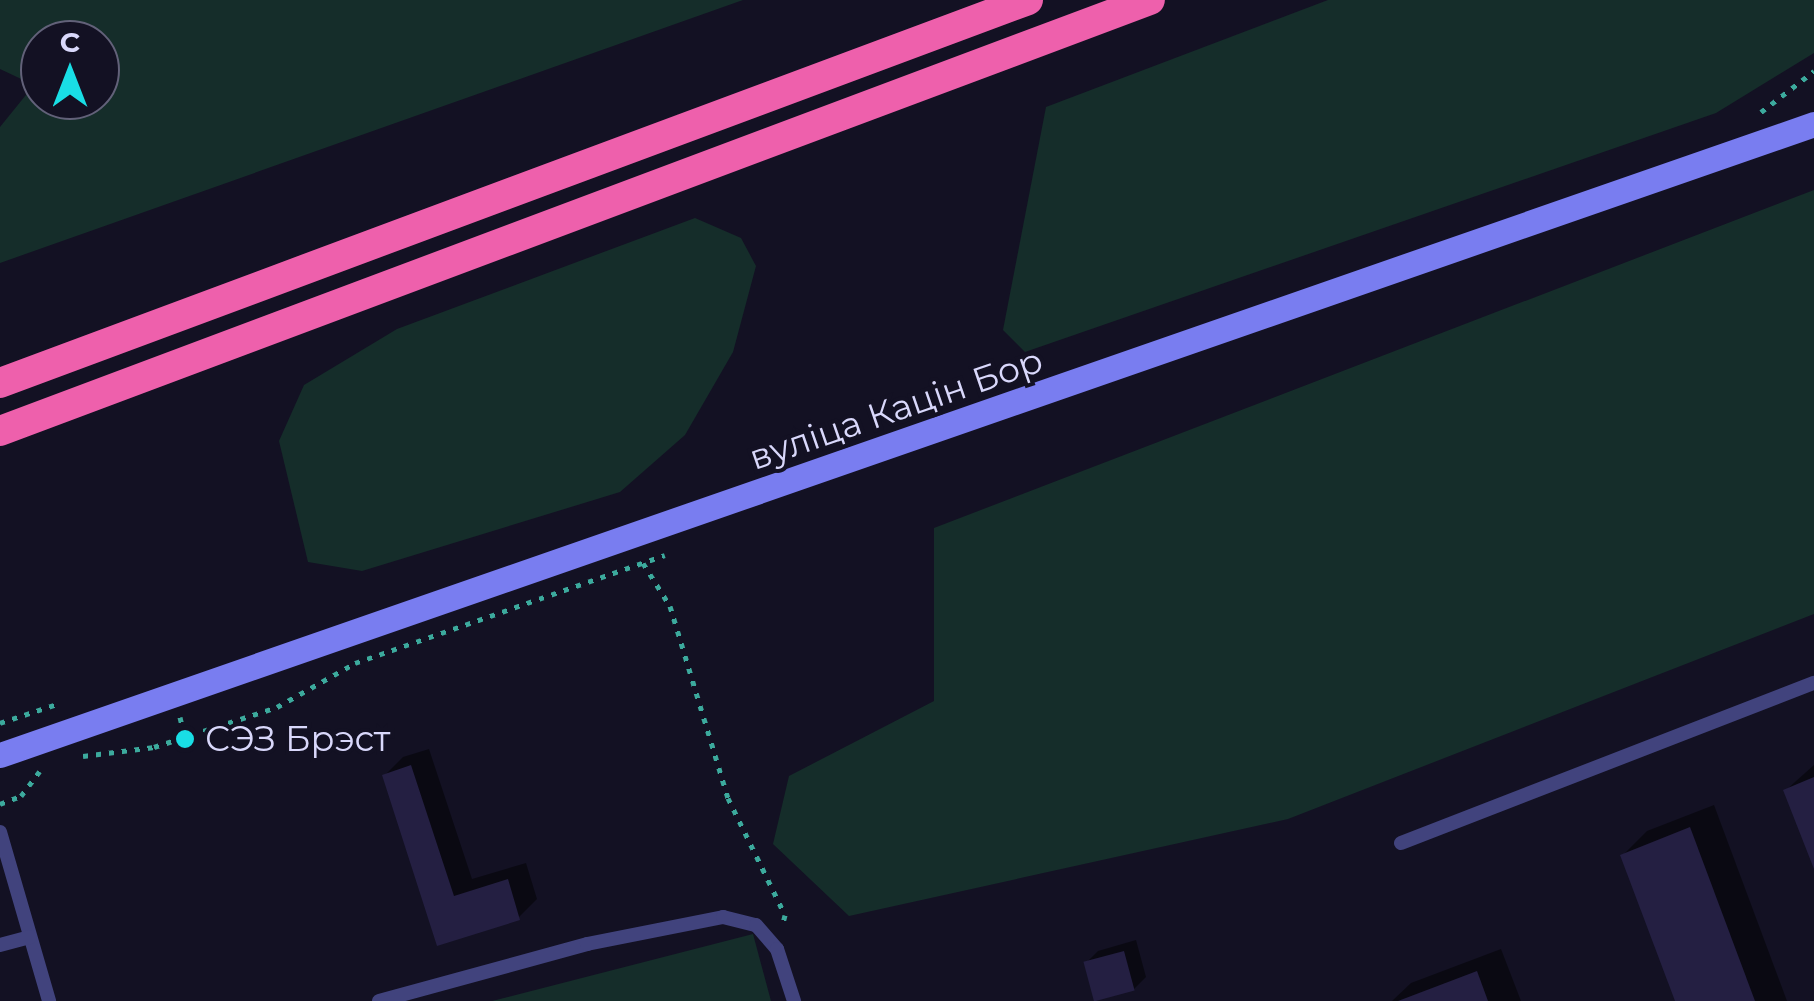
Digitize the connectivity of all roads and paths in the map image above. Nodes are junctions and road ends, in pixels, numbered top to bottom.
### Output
1 (1028, 0) edge
2 (1150, 0) edge
3 (1814, 124) edge
4 (0, 383) edge
5 (0, 431) edge
6 (680, 550) dead end
7 (643, 562) junction
8 (1814, 683) edge
9 (0, 755) edge
10 (76, 757) dead end
11 (44, 768) dead end
12 (0, 804) edge
13 (0, 832) edge
14 (1401, 843) dead end
15 (30, 936) junction
16 (0, 945) edge
17 (777, 949) junction
18 (49, 1001) edge
19 (379, 1001) edge
20 (794, 1001) edge

1 - 4 highway
2 - 5 highway
3 - 9 main road, вуліца Кацін Бор
6 - 7 path
7 - 10 path
7 - 17 path
8 - 14 lane
11 - 12 path
13 - 15 lane
15 - 16 lane
15 - 18 lane
17 - 19 lane
17 - 20 lane

